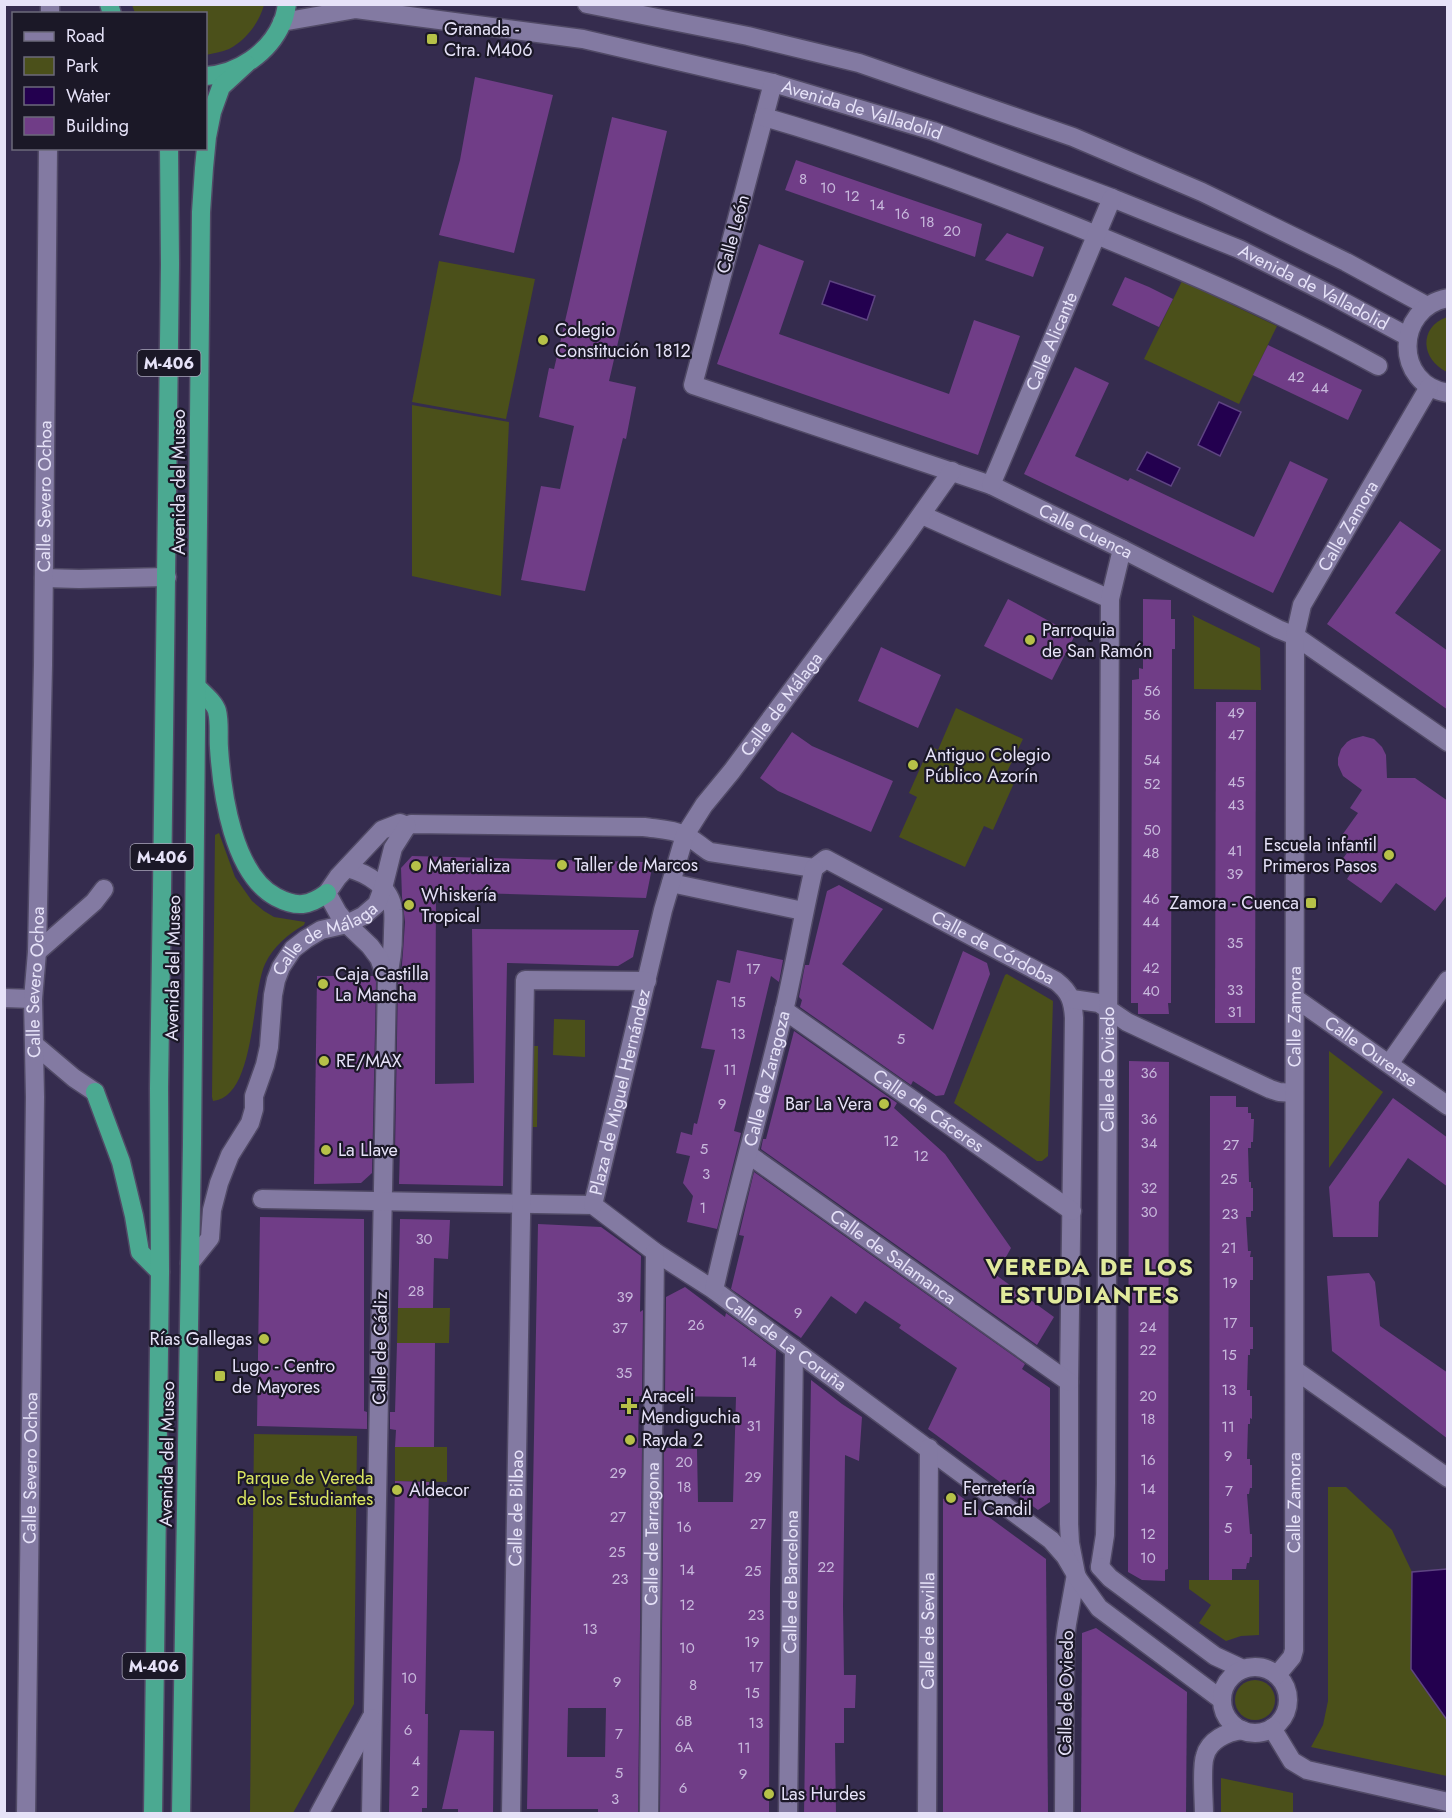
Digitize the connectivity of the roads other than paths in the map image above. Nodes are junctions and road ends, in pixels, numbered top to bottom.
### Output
1 (287, 4) edge
2 (587, 4) edge
3 (282, 22) junction
4 (246, 64) junction
5 (207, 76) edge
6 (773, 83) junction
7 (764, 117) junction
8 (207, 137) edge
9 (48, 150) edge
10 (169, 150) edge
11 (206, 150) edge
12 (1112, 198) junction
13 (1097, 235) junction
14 (1448, 298) edge
15 (1427, 306) junction
16 (1407, 336) junction
17 (1378, 366) dead end
18 (693, 385) joint
19 (1429, 387) junction
20 (1448, 393) edge
21 (952, 471) junction
22 (990, 485) junction
23 (922, 515) junction
24 (1122, 549) junction
25 (167, 577) junction
26 (44, 578) junction
27 (1110, 599) junction
28 (1295, 636) junction
29 (197, 687) junction
30 (1448, 742) edge
31 (407, 826) junction
32 (686, 835) junction
33 (347, 868) junction
34 (814, 868) junction
35 (671, 883) junction
36 (383, 888) junction
37 (104, 889) dead end
38 (327, 893) junction
39 (803, 911) junction
40 (346, 924) junction
41 (37, 952) junction
42 (387, 980) junction
43 (1448, 980) edge
44 (647, 981) junction
45 (4, 998) edge
46 (1295, 998) junction
47 (33, 999) junction
48 (1072, 999) junction
49 (1109, 1009) junction
50 (784, 1010) junction
51 (34, 1045) junction
52 (1389, 1064) junction
53 (95, 1092) joint
54 (1294, 1093) junction
55 (1448, 1106) edge
56 (748, 1154) junction
57 (262, 1199) dead end
58 (383, 1202) junction
59 (521, 1203) junction
60 (593, 1205) junction
61 (1072, 1211) junction
62 (655, 1252) junction
63 (190, 1263) junction
64 (160, 1272) junction
65 (714, 1290) junction
66 (794, 1349) junction
67 (1295, 1370) junction
68 (1069, 1382) junction
69 (929, 1448) junction
70 (1448, 1478) edge
71 (1100, 1567) junction
72 (1076, 1574) junction
73 (1243, 1669) junction
74 (1277, 1675) junction
75 (1222, 1700) junction
76 (372, 1716) junction
77 (1272, 1728) junction
78 (1242, 1730) junction
79 (1448, 1802) edge
80 (26, 1814) edge
81 (153, 1814) edge
82 (181, 1814) edge
83 (319, 1814) edge
84 (371, 1814) edge
85 (511, 1814) edge
86 (649, 1814) edge
87 (788, 1814) edge
88 (927, 1814) edge
89 (1064, 1814) edge
90 (1204, 1814) edge

1 - 3 highway, M-406
2 - 15 street, Avenida de Valladolid
3 - 4 highway, M-406
3 - 6 street, Avenida de Valladolid
4 - 5 highway, M-406
4 - 8 highway, Avenida del Museo / M-406
6 - 7 street, Calle León
6 - 12 street, Avenida de Valladolid
7 - 13 street
7 - 18 street, Calle León
9 - 26 street, Calle Severo Ochoa
10 - 25 highway, Avenida del Museo / M-406
11 - 29 highway, Avenida del Museo / M-406
12 - 13 street, Calle Alicante
12 - 16 street, Avenida de Valladolid
13 - 17 street
13 - 22 street, Calle Alicante
14 - 15 street
15 - 16 street
16 - 19 street
18 - 21 street, Calle Cuenca
19 - 20 street
19 - 28 street, Calle Zamora
21 - 22 street, Calle Cuenca
21 - 23 street, Calle de Málaga
22 - 24 street, Calle Cuenca
23 - 27 street
23 - 32 street, Calle de Málaga
24 - 27 street, Calle de Oviedo
24 - 28 street, Calle Cuenca
25 - 26 street
25 - 64 highway, Avenida del Museo / M-406
26 - 41 street, Calle Severo Ochoa
27 - 49 street, Calle de Oviedo
28 - 30 street, Calle Cuenca
28 - 46 street, Calle Zamora
29 - 38 highway
29 - 63 highway, Avenida del Museo / M-406
31 - 32 street, Calle de Málaga
31 - 33 street, Calle de Málaga
31 - 36 street, Calle de Málaga
32 - 34 street, Calle de Córdoba
32 - 35 street, Plaza de Miguel Hernández
33 - 36 street
33 - 38 street, Calle de Málaga
34 - 39 street, Calle de Zaragoza
34 - 48 street, Calle de Córdoba
35 - 39 street
35 - 44 street, Plaza de Miguel Hernández
36 - 40 street, Calle de Málaga
36 - 42 street, Calle de Cádiz
37 - 41 street
38 - 40 street
39 - 50 street, Calle de Zaragoza
40 - 42 street, Calle de Cádiz
40 - 63 street, Calle de Málaga
41 - 47 street, Calle Severo Ochoa
42 - 58 street, Calle de Cádiz
43 - 52 street
44 - 59 street, Plaza de Miguel Hernández
44 - 60 street, Plaza de Miguel Hernández
45 - 47 street
46 - 52 street, Calle Ourense
46 - 54 street, Calle Zamora
47 - 51 street, Calle Severo Ochoa
48 - 49 street, Calle de Córdoba
48 - 61 street, Calle de Oviedo
49 - 54 street, Calle de Córdoba
49 - 71 street, Calle de Oviedo
50 - 56 street, Calle de Zaragoza
50 - 61 street, Calle de Cáceres
51 - 53 street
51 - 80 street, Calle Severo Ochoa
52 - 55 street, Calle Ourense
53 - 64 highway
54 - 67 street, Calle Zamora
56 - 65 street, Calle de Zaragoza
56 - 68 street, Calle de Salamanca
57 - 58 street
58 - 59 street
58 - 76 street, Calle de Cádiz
59 - 60 street
59 - 85 street, Calle de Bilbao
60 - 62 street, Calle de La Coruña
61 - 68 street, Calle de Oviedo
62 - 65 street, Calle de La Coruña
62 - 86 street, Calle de Tarragona
63 - 82 highway, Avenida del Museo / M-406
64 - 81 highway, Avenida del Museo / M-406
65 - 66 street, Calle de La Coruña
66 - 69 street, Calle de La Coruña
66 - 87 street, Calle de Barcelona
67 - 70 street
67 - 74 street, Calle Zamora
68 - 72 street, Calle de Oviedo
69 - 72 street, Calle de La Coruña
69 - 88 street, Calle de Sevilla
71 - 72 street
71 - 73 street
72 - 75 street, Calle de La Coruña
72 - 89 street, Calle de Oviedo
73 - 74 street
73 - 75 street
74 - 77 street
75 - 78 street
76 - 83 street, Calle de Cádiz
76 - 84 street, Calle de Cádiz
77 - 78 street
77 - 79 street
78 - 90 street

